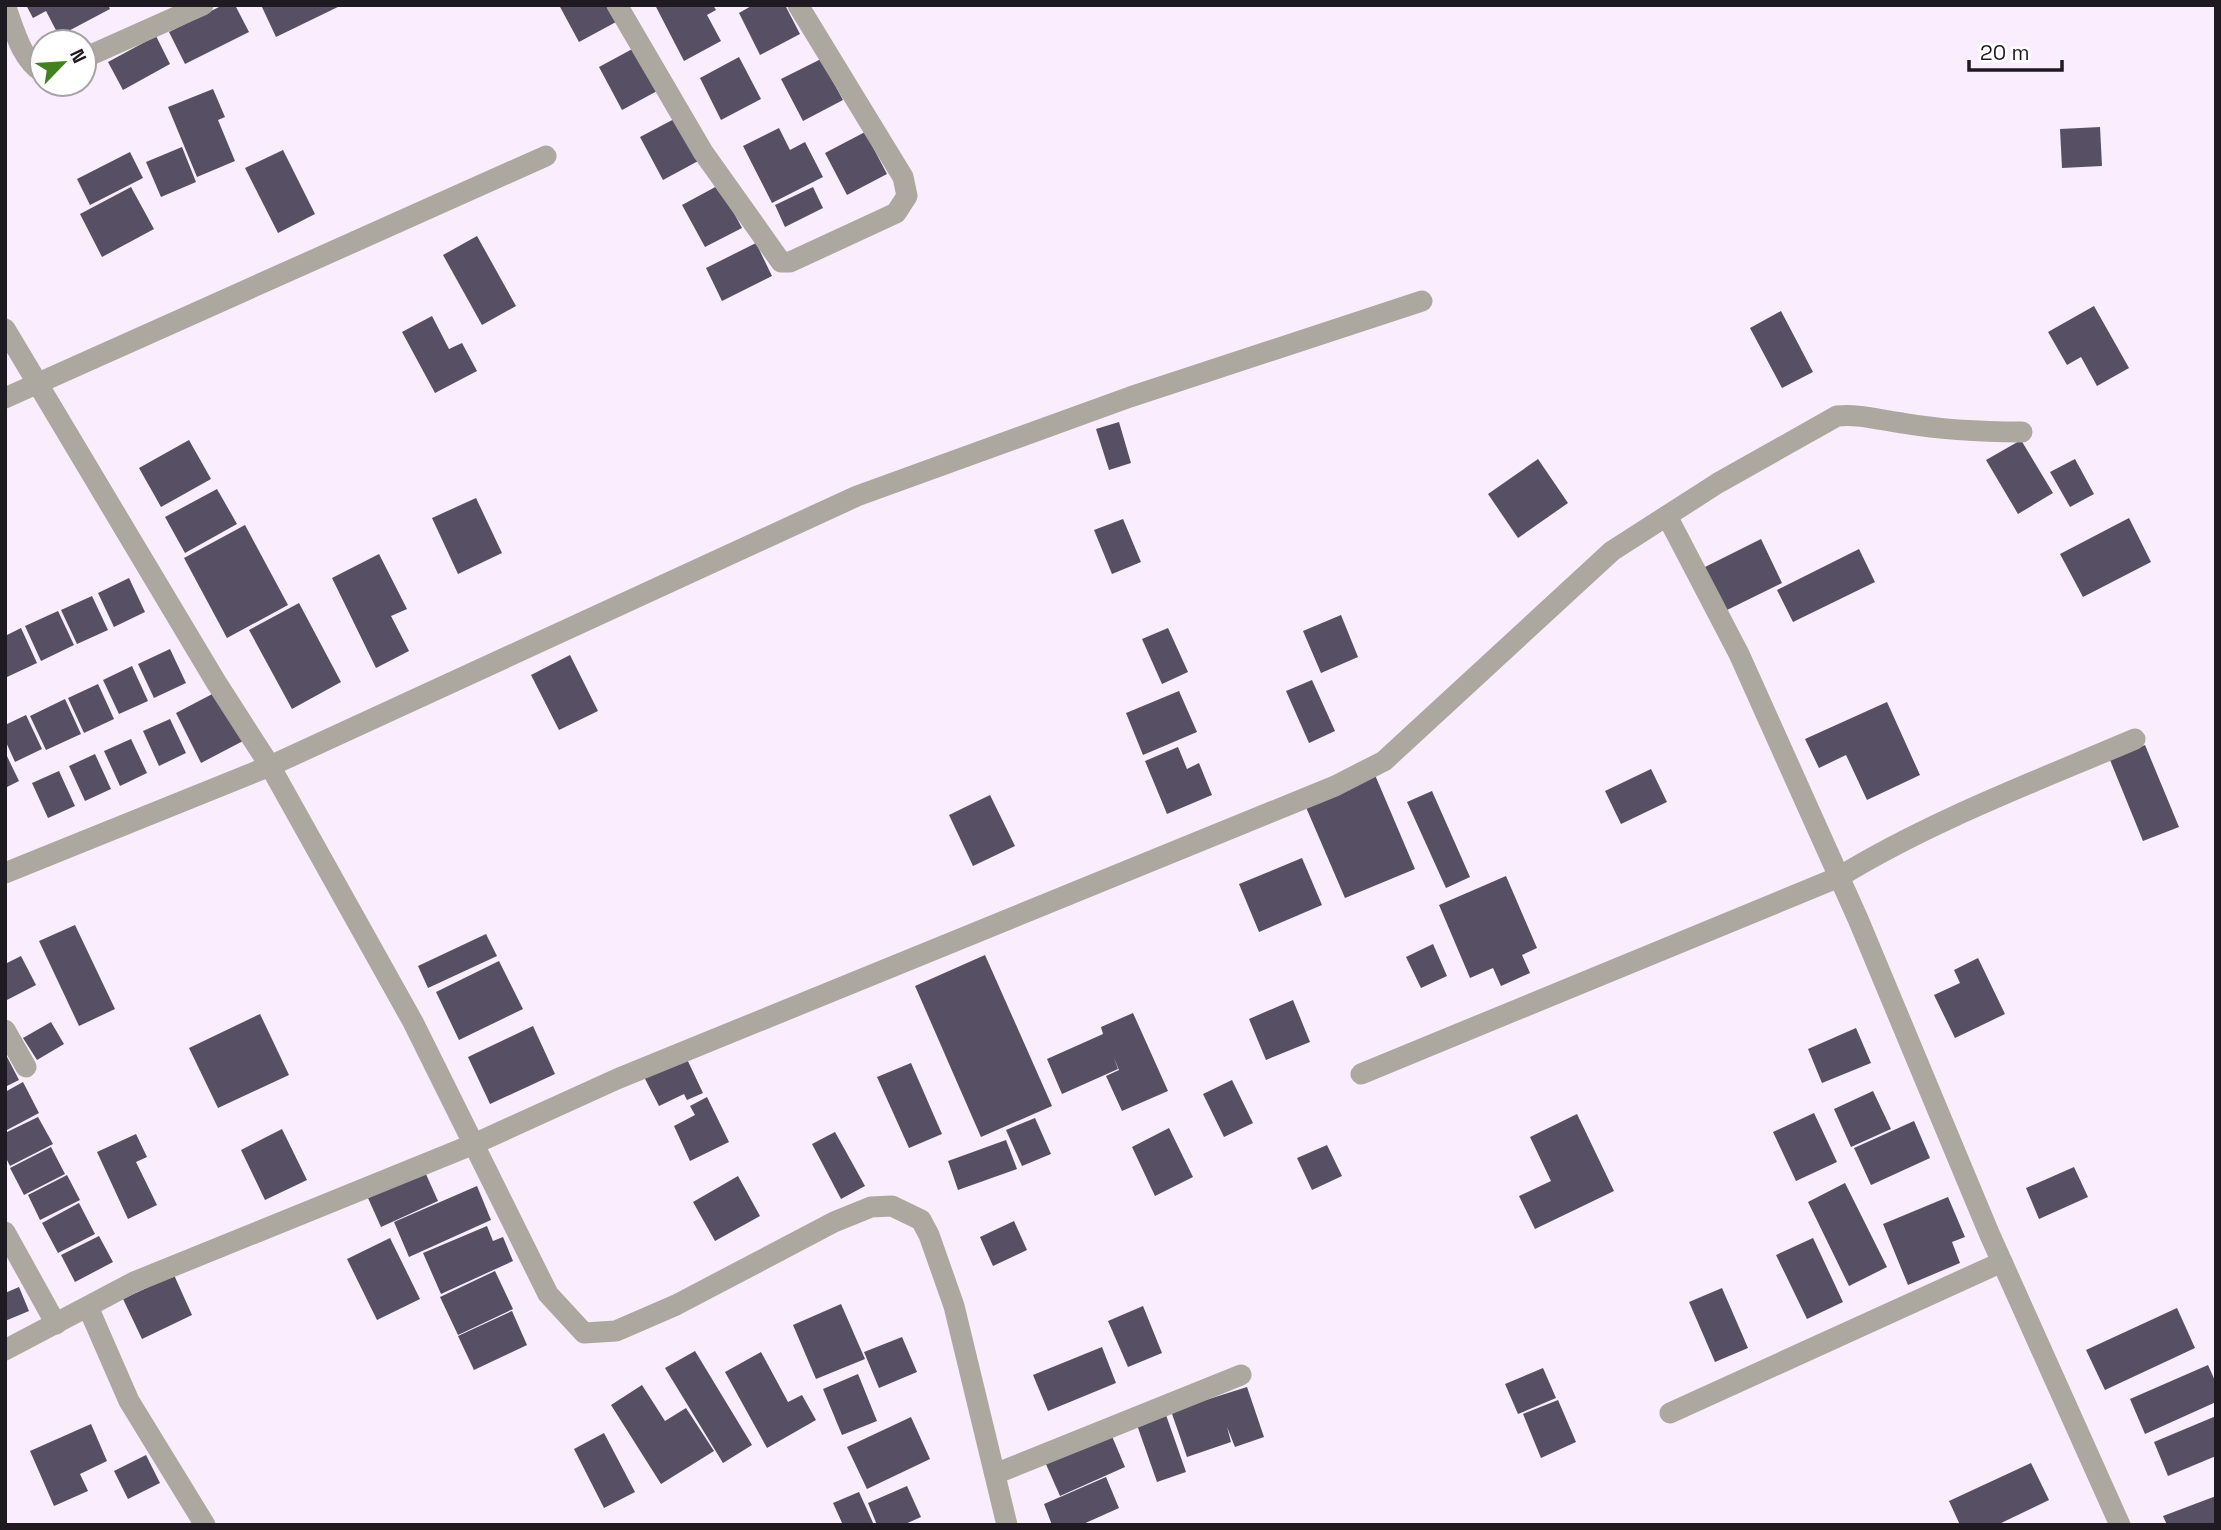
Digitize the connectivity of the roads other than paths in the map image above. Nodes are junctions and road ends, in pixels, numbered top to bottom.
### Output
1 (5, 5) edge
2 (203, 5) edge
3 (617, 5) edge
4 (798, 5) edge
5 (98, 52) edge
6 (28, 56) edge
7 (546, 156) dead end
8 (1422, 301) dead end
9 (5, 329) edge
10 (36, 384) junction
11 (5, 398) edge
12 (2022, 432) dead end
13 (1667, 516) junction
14 (2135, 739) dead end
15 (270, 765) junction
16 (5, 873) edge
17 (1839, 877) junction
18 (5, 1030) edge
19 (26, 1067) dead end
20 (1361, 1074) dead end
21 (474, 1144) junction
22 (5, 1232) edge
23 (2002, 1262) junction
24 (88, 1307) junction
25 (56, 1324) junction
26 (5, 1350) edge
27 (1241, 1375) dead end
28 (1670, 1413) dead end
29 (995, 1474) junction
30 (205, 1525) edge
31 (1007, 1525) edge
32 (2120, 1525) edge

1 - 6 street
2 - 5 street
3 - 4 street
7 - 10 street
8 - 15 street
9 - 10 street
10 - 11 street
10 - 15 street
12 - 13 street
13 - 17 street
13 - 21 street
14 - 17 street
15 - 16 street
15 - 21 street
17 - 20 street
17 - 23 street
18 - 19 street
21 - 24 street
21 - 29 street
22 - 25 street
23 - 28 street
23 - 32 street
24 - 25 street
24 - 30 street
25 - 26 street
27 - 29 street
29 - 31 street

